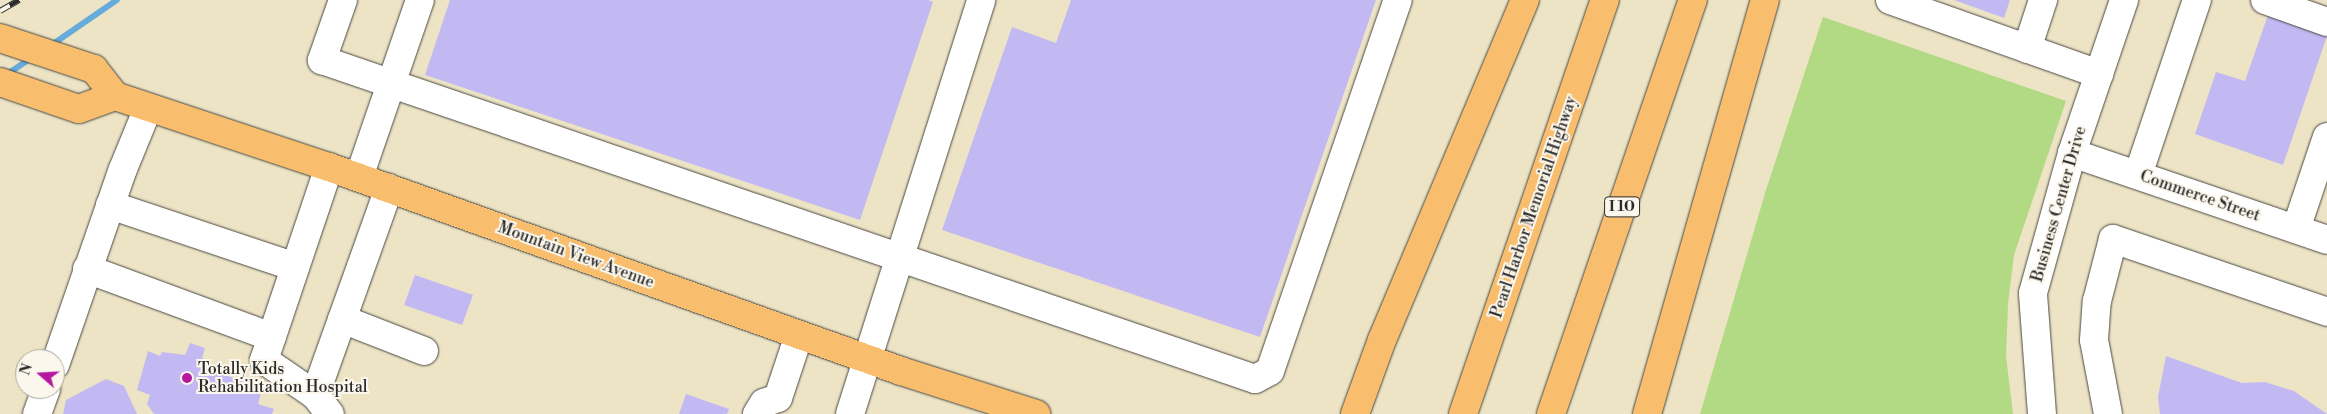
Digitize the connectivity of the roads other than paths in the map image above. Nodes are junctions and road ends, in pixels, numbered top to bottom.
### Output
1 (342, 0) edge
2 (420, 0) edge
3 (981, 0) edge
4 (1398, 0) edge
5 (1524, 0) edge
6 (1605, 0) edge
7 (1693, 0) edge
8 (1765, 0) edge
9 (1890, 0) edge
10 (2043, 0) edge
11 (2124, 0) edge
12 (2198, 0) edge
13 (2264, 0) edge
14 (2327, 22) edge
15 (0, 38) edge
16 (2027, 49) junction
17 (2099, 74) junction
18 (0, 82) edge
19 (391, 84) junction
20 (115, 96) junction
21 (148, 108) junction
22 (2327, 137) edge
23 (2072, 153) junction
24 (329, 167) junction
25 (2138, 175) junction
26 (359, 177) junction
27 (389, 188) junction
28 (110, 205) junction
29 (2296, 229) junction
30 (2327, 240) edge
31 (899, 258) junction
32 (295, 268) junction
33 (87, 269) junction
34 (2327, 312) edge
35 (342, 319) junction
36 (799, 335) junction
37 (272, 337) junction
38 (60, 349) edge
39 (424, 351) dead end
40 (869, 359) junction
41 (42, 399) edge
42 (322, 404) edge
43 (774, 409) edge
44 (37, 414) edge
45 (850, 414) edge
46 (1036, 414) edge
47 (1355, 414) edge
48 (1463, 414) edge
49 (1551, 414) edge
50 (1648, 414) edge
51 (2042, 414) edge
52 (2108, 414) edge

1 - 19 street
2 - 19 street
3 - 31 street
4 - 31 street
5 - 47 main road
6 - 48 main road, Pearl Harbor Memorial Highway
7 - 49 main road, I 10
8 - 50 main road
9 - 16 street
10 - 16 street
11 - 17 street, Business Center Drive
12 - 25 street
13 - 14 street
15 - 20 main road
16 - 17 street
17 - 23 street, Business Center Drive
18 - 20 main road
19 - 26 street
19 - 31 street
20 - 21 main road, Mountain View Avenue
21 - 24 main road, Mountain View Avenue
21 - 28 street
22 - 29 street
23 - 25 street, Commerce Street
23 - 51 street, Business Center Drive
24 - 26 main road, Mountain View Avenue
24 - 32 street
25 - 29 street, Commerce Street
26 - 27 main road, Mountain View Avenue
27 - 35 street
27 - 36 main road, Mountain View Avenue
28 - 32 street
28 - 33 street
29 - 30 street, Commerce Street
31 - 40 street
32 - 37 street
33 - 37 street
33 - 38 street
34 - 52 street
35 - 39 street
35 - 42 street
36 - 40 main road, Mountain View Avenue
36 - 43 street
37 - 42 street
40 - 45 street
40 - 46 main road, Mountain View Avenue
41 - 44 street

